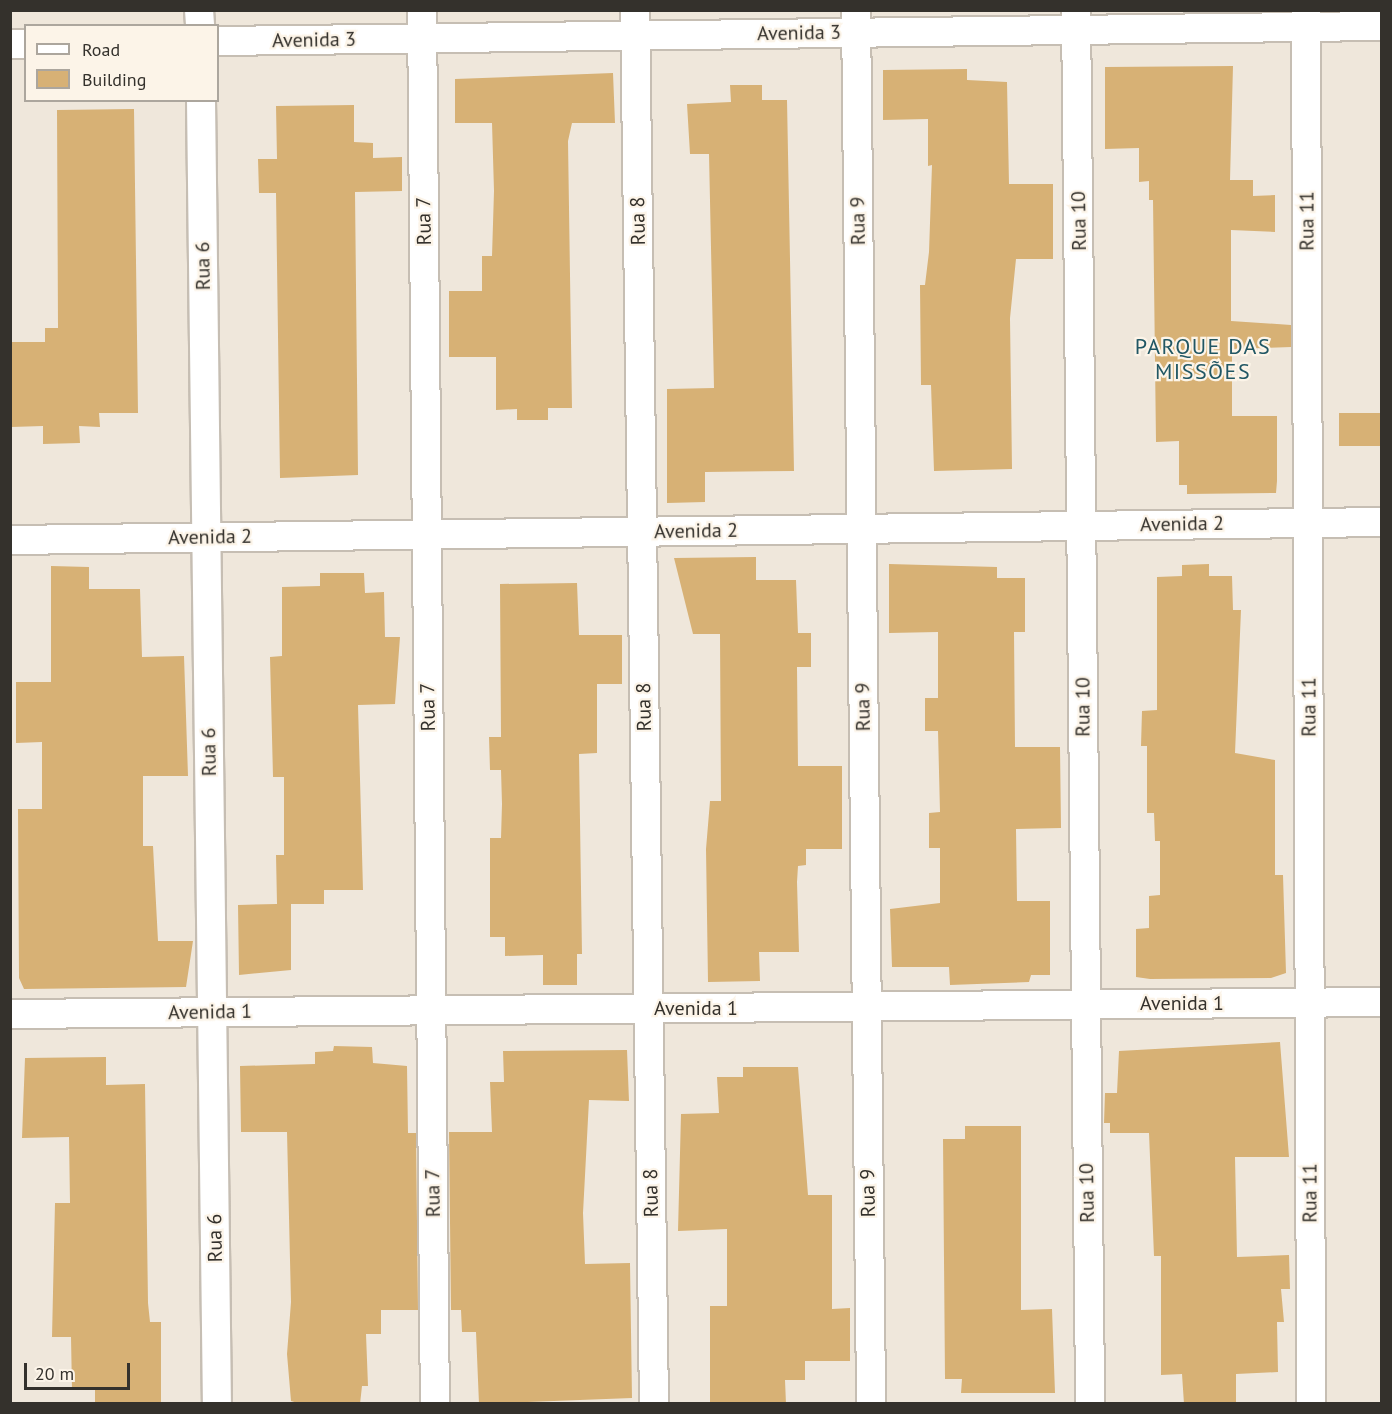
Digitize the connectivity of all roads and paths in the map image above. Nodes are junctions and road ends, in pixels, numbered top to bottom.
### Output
1 (422, 10) edge
2 (1306, 19) edge
3 (1077, 20) edge
4 (856, 22) edge
5 (635, 23) edge
6 (1382, 26) edge
7 (422, 39) junction
8 (219, 41) edge
9 (201, 102) edge
10 (1308, 522) junction
11 (1382, 522) edge
12 (1083, 525) junction
13 (861, 528) junction
14 (642, 531) junction
15 (427, 534) junction
16 (206, 537) junction
17 (10, 540) edge
18 (1310, 1002) junction
19 (1382, 1002) edge
20 (1084, 1004) junction
21 (866, 1006) junction
22 (649, 1008) junction
23 (431, 1010) junction
24 (212, 1012) junction
25 (10, 1014) edge
26 (217, 1404) edge
27 (435, 1404) edge
28 (654, 1404) edge
29 (871, 1404) edge
30 (1090, 1404) edge
31 (1311, 1404) edge

1 - 7 street, Rua 7
2 - 3 street, Avenida 3
2 - 6 street, Avenida 3
2 - 10 street, Rua 11
3 - 4 street, Avenida 3
3 - 12 street, Rua 10
4 - 5 street, Avenida 3
4 - 13 street, Rua 9
5 - 7 street, Avenida 3
5 - 14 street, Rua 8
7 - 8 street, Avenida 3
7 - 15 street, Rua 7
9 - 16 street, Rua 6
10 - 11 street, Avenida 2
10 - 12 street, Avenida 2
10 - 18 street, Rua 11
12 - 13 street, Avenida 2
12 - 20 street, Rua 10
13 - 14 street, Avenida 2
13 - 21 street, Rua 9
14 - 15 street, Avenida 2
14 - 22 street, Rua 8
15 - 16 street, Avenida 2
15 - 23 street, Rua 7
16 - 17 street, Avenida 2
16 - 24 street, Rua 6
18 - 19 street, Avenida 1
18 - 20 street, Avenida 1
18 - 31 street, Rua 11
20 - 21 street, Avenida 1
20 - 30 street, Rua 10
21 - 22 street, Avenida 1
21 - 29 street, Rua 9
22 - 23 street, Avenida 1
22 - 28 street, Rua 8
23 - 24 street, Avenida 1
23 - 27 street, Rua 7
24 - 25 street, Avenida 1
24 - 26 street, Rua 6

